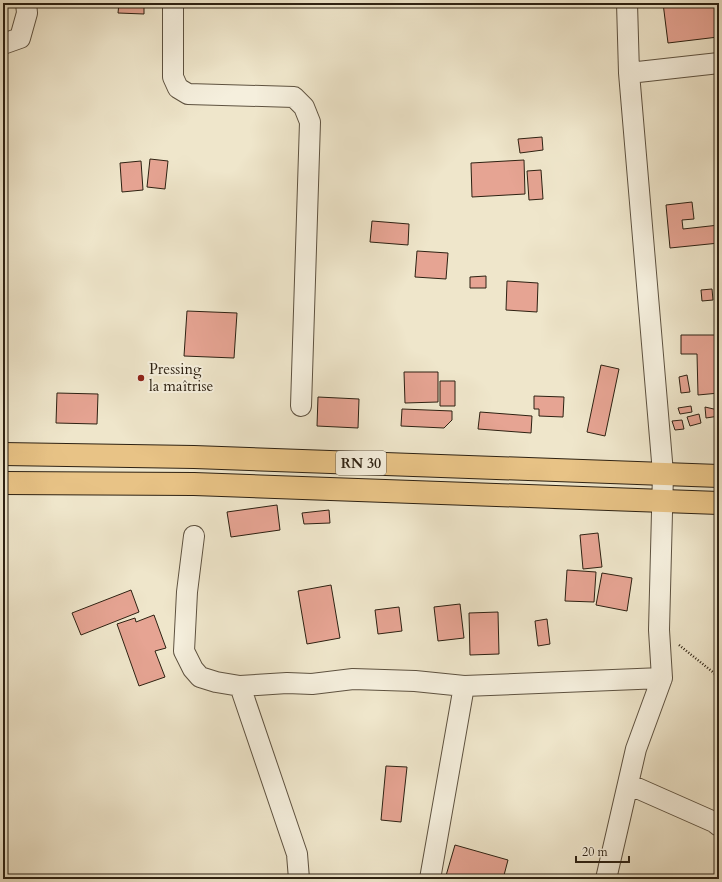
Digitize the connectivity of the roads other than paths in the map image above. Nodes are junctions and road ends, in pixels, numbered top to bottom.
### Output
1 (26, 3) edge
2 (174, 3) edge
3 (627, 3) edge
4 (3, 44) edge
5 (719, 63) edge
6 (629, 73) junction
7 (301, 406) dead end
8 (3, 454) edge
9 (663, 473) junction
10 (719, 476) edge
11 (3, 483) edge
12 (662, 501) junction
13 (719, 503) edge
14 (194, 536) dead end
15 (662, 678) junction
16 (240, 686) junction
17 (464, 686) junction
18 (628, 784) junction
19 (719, 826) edge
20 (299, 879) edge
21 (430, 879) edge
22 (606, 879) edge

1 - 4 street
2 - 7 street
3 - 6 street
5 - 6 street
6 - 9 street
8 - 9 main road, RN 30
9 - 10 main road, RN 30
9 - 12 street
11 - 12 main road, RN 30 / RN 30
12 - 13 main road, RN 30 / RN 30
12 - 15 street
14 - 16 street
15 - 17 street
15 - 18 street
16 - 17 street
16 - 20 street
17 - 21 street
18 - 19 street
18 - 22 street

